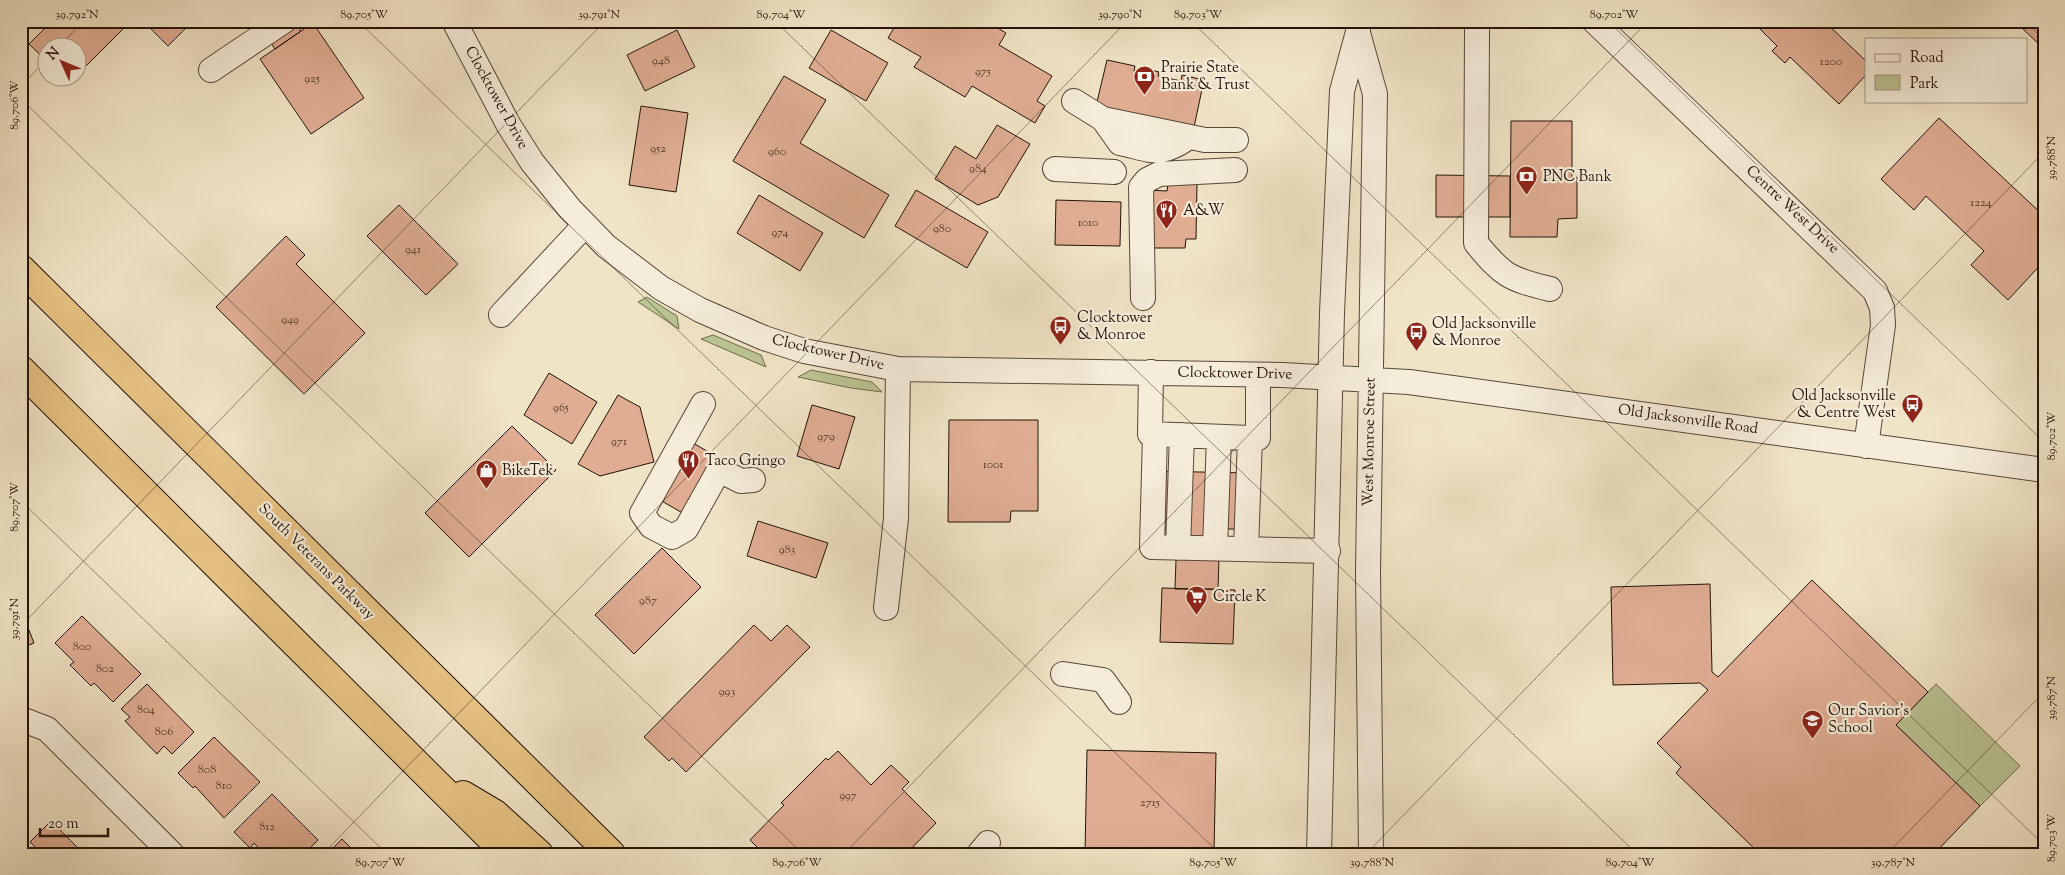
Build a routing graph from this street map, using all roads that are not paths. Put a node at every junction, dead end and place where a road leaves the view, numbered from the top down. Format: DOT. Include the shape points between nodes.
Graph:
graph roads {
  1 [pos="284,21"];
  2 [pos="454,21"];
  3 [pos="1594,21"];
  4 [pos="1358,27"];
  5 [pos="1477,30"];
  6 [pos="211,70"];
  7 [pos="1074,101"];
  8 [pos="1236,140"];
  9 [pos="1056,169"];
  10 [pos="1235,170"];
  11 [pos="1114,172"];
  12 [pos="585,225"];
  13 [pos="21,269"];
  14 [pos="1550,289"];
  15 [pos="1143,298"];
  16 [pos="500,315"];
  17 [pos="898,369"];
  18 [pos="21,370"];
  19 [pos="1151,372"];
  20 [pos="1258,374"];
  21 [pos="1331,376"];
  22 [pos="1371,379"];
  23 [pos="703,404"];
  24 [pos="1156,434"];
  25 [pos="1182,435"];
  26 [pos="1219,437"];
  27 [pos="1250,438"];
  28 [pos="1866,446"];
  29 [pos="2044,470"];
  30 [pos="753,480"];
  31 [pos="1178,548"];
  32 [pos="1215,548"];
  33 [pos="1246,549"];
  34 [pos="1328,551"];
  35 [pos="886,608"];
  36 [pos="1063,674"];
  37 [pos="1119,702"];
  38 [pos="27,721"];
  39 [pos="422,769"];
  40 [pos="498,848"];
  41 [pos="172,854"];
  42 [pos="539,854"];
  43 [pos="611,854"];
  44 [pos="1319,854"];
  45 [pos="1371,854"];
  1 -- 6 [label="street"];
  2 -- 12 [label="street, Clocktower Drive" via="512,132 553,189"];
  3 -- 28 [label="street, Centre West Drive" via="1875,291 1882,308 1883,325"];
  4 -- 21 [label="street, West Monroe Street" via="1342,91"];
  4 -- 22 [label="street, West Monroe Street" via="1375,94"];
  5 -- 14 [label="street" via="1476,244 1494,265 1515,281"];
  7 -- 8 [label="street" via="1103,119 1205,140"];
  9 -- 11 [label="street"];
  10 -- 15 [label="street" via="1159,174 1141,187"];
  12 -- 16 [label="street"];
  12 -- 17 [label="street, Clocktower Drive" via="624,261 661,288 722,321 804,351"];
  13 -- 43 [label="highway, South Veterans Parkway"];
  17 -- 19 [label="street, Clocktower Drive"];
  17 -- 35 [label="street, Clocktower Drive" via="896,518"];
  18 -- 39 [label="highway"];
  19 -- 20 [label="street, Clocktower Drive"];
  19 -- 24 [label="street" via="1150,434"];
  20 -- 21 [label="street, Clocktower Drive"];
  20 -- 27 [label="street" via="1258,438"];
  21 -- 22 [label="street, Old Jacksonville Road"];
  21 -- 34 [label="street, West Monroe Street"];
  22 -- 28 [label="street, Old Jacksonville Road"];
  22 -- 45 [label="street, West Monroe Street" via="1368,572"];
  23 -- 30 [label="street" via="642,513 646,520 672,537 686,529 719,470 741,481"];
  24 -- 25 [label="street"];
  24 -- 31 [label="street" via="1152,547"];
  25 -- 26 [label="street"];
  25 -- 31 [label="street"];
  26 -- 27 [label="street"];
  26 -- 32 [label="street"];
  27 -- 33 [label="street"];
  28 -- 29 [label="street, Old Jacksonville Road"];
  31 -- 32 [label="street"];
  32 -- 33 [label="street"];
  33 -- 34 [label="street"];
  34 -- 44 [label="street, West Monroe Street"];
  36 -- 37 [label="street" via="1103,680"];
  38 -- 41 [label="street" via="47,729"];
  39 -- 40 [label="highway"];
  39 -- 42 [label="highway" via="495,814"];
}
